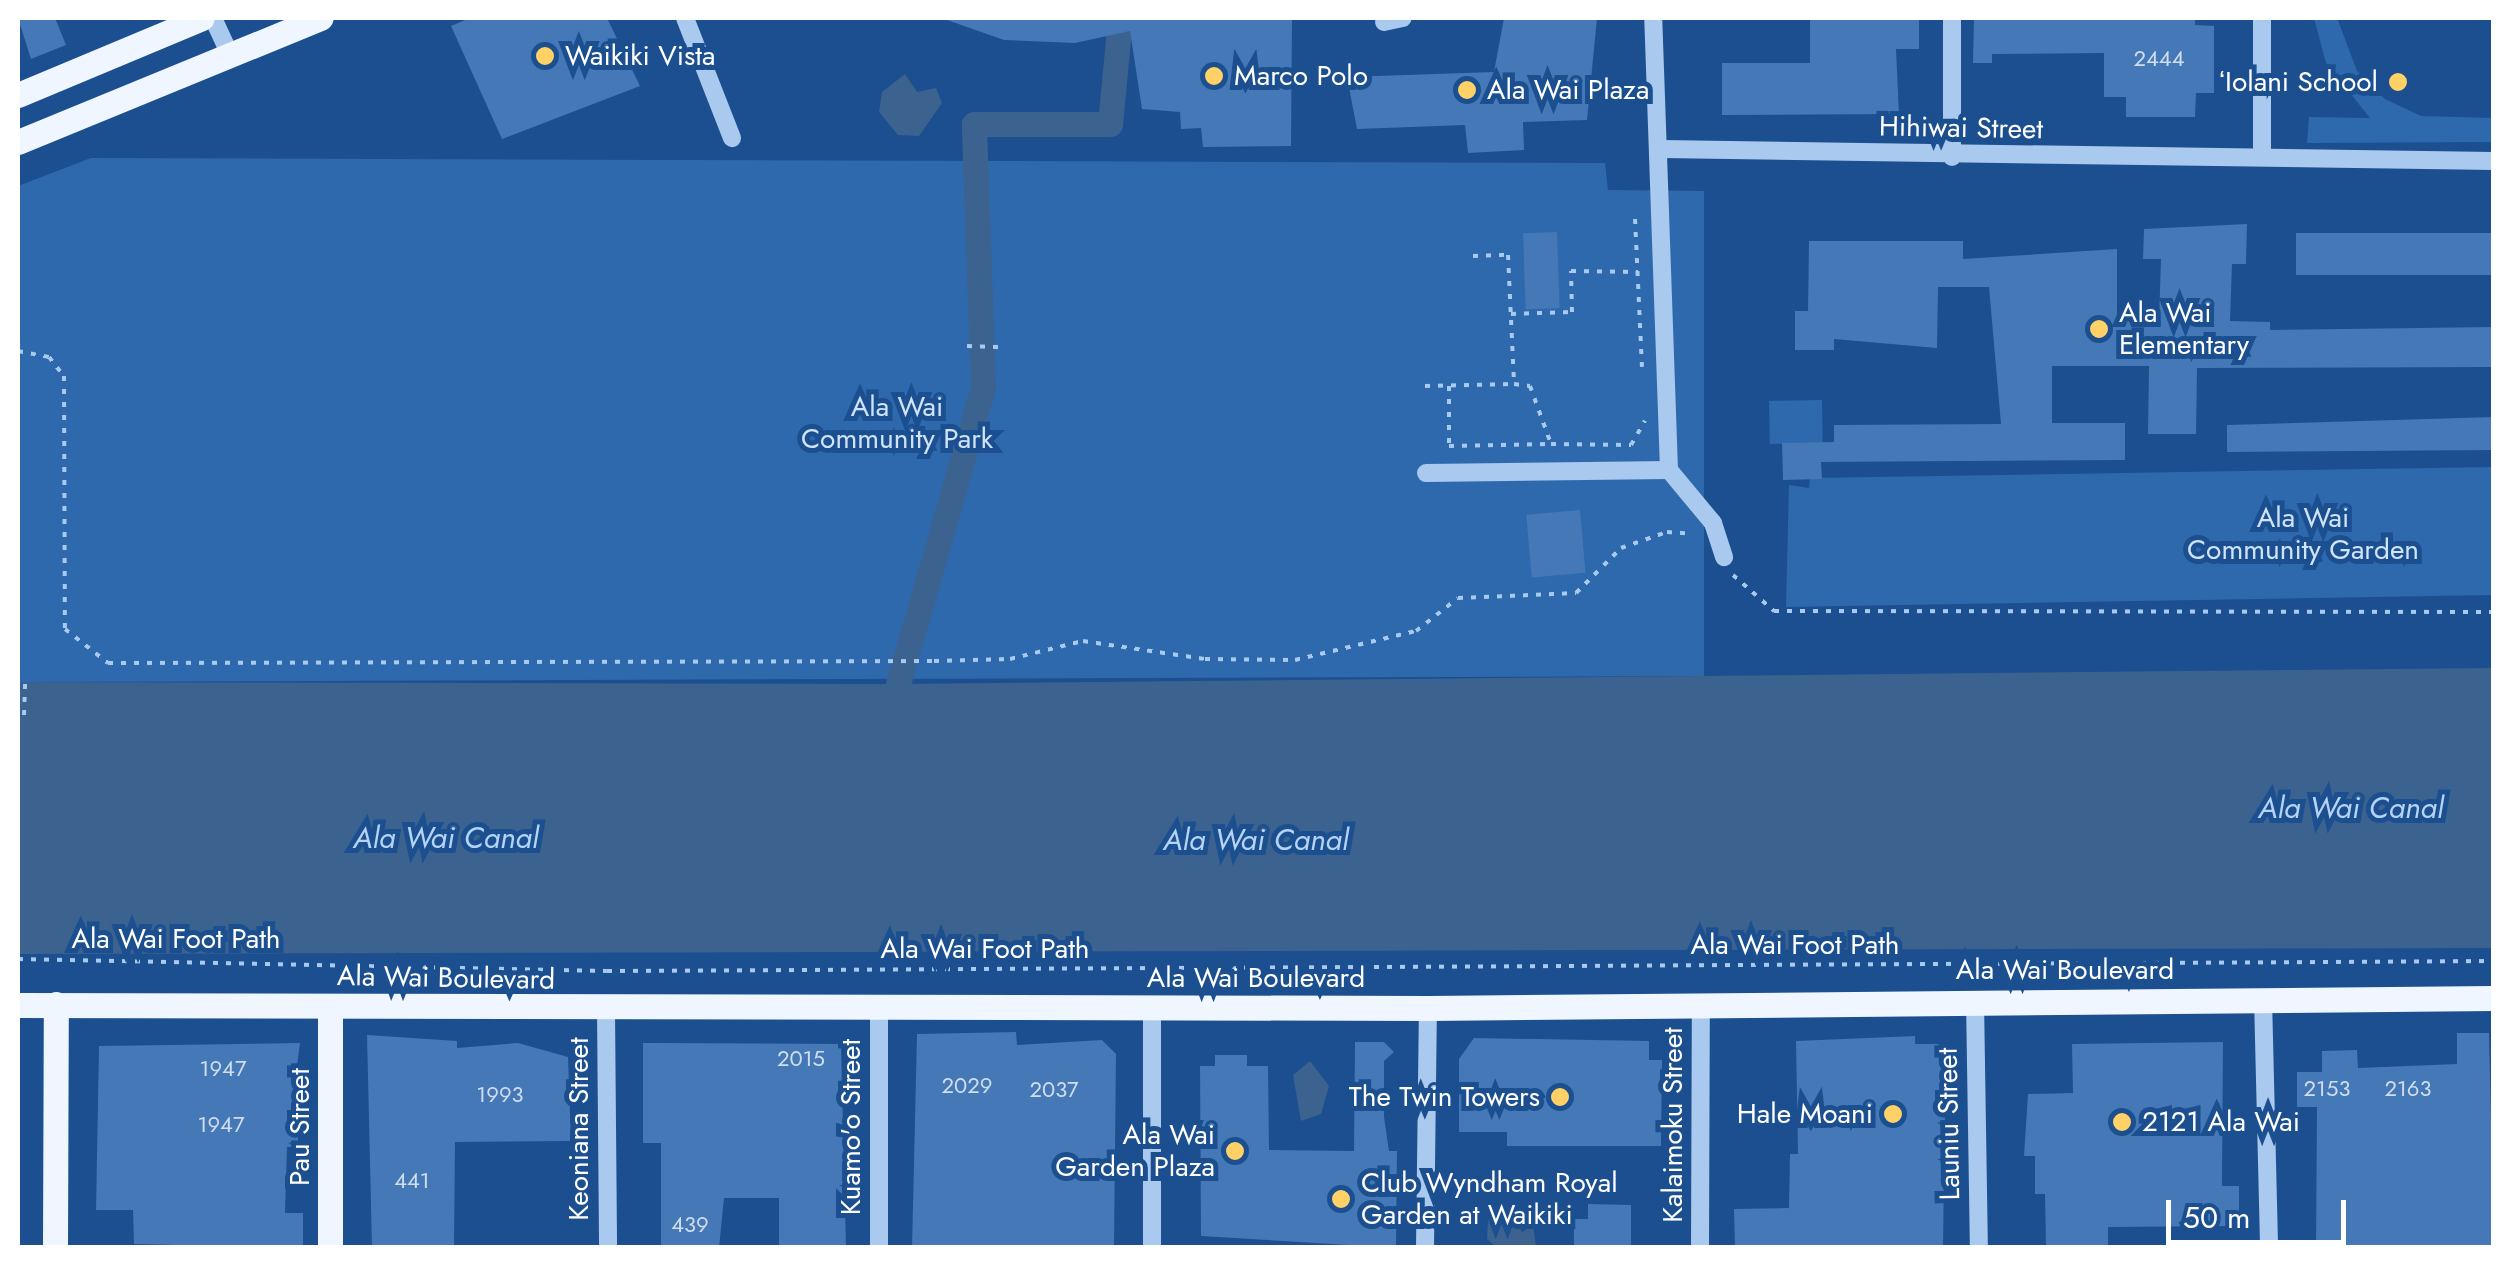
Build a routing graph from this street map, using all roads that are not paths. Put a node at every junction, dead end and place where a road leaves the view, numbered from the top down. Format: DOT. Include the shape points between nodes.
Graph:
graph roads {
  1 [pos="202,18"];
  2 [pos="214,18"];
  3 [pos="321,18"];
  4 [pos="684,18"];
  5 [pos="1653,18"];
  6 [pos="1952,18"];
  7 [pos="2262,18"];
  8 [pos="230,55"];
  9 [pos="18,95"];
  10 [pos="732,138"];
  11 [pos="18,142"];
  12 [pos="1661,149"];
  13 [pos="2262,156"];
  14 [pos="1952,157"];
  15 [pos="2494,161"];
  16 [pos="1670,470"];
  17 [pos="1426,473"];
  18 [pos="1724,557"];
  19 [pos="2262,998"];
  20 [pos="2494,998"];
  21 [pos="1975,1000"];
  22 [pos="18,1003"];
  23 [pos="56,1004"];
  24 [pos="1701,1004"];
  25 [pos="330,1006"];
  26 [pos="879,1007"];
  27 [pos="1152,1007"];
  28 [pos="1428,1008"];
  29 [pos="606,1010"];
  30 [pos="55,1248"];
  31 [pos="330,1248"];
  32 [pos="608,1248"];
  33 [pos="879,1248"];
  34 [pos="1152,1248"];
  35 [pos="1425,1248"];
  36 [pos="1700,1248"];
  37 [pos="1978,1248"];
  38 [pos="2269,1248"];
  1 -- 9 [label="main road"];
  2 -- 8 [label="street"];
  3 -- 8 [label="main road"];
  4 -- 10 [label="street"];
  5 -- 12 [label="street"];
  6 -- 14 [label="street"];
  7 -- 13 [label="street"];
  8 -- 11 [label="main road"];
  12 -- 14 [label="street, Hihiwai Street"];
  12 -- 16 [label="street"];
  13 -- 14 [label="street, Hihiwai Street"];
  13 -- 15 [label="street, Hihiwai Street"];
  16 -- 17 [label="street"];
  16 -- 18 [label="street" via="1713,524"];
  19 -- 20 [label="main road, Ala Wai Boulevard"];
  19 -- 21 [label="main road, Ala Wai Boulevard"];
  19 -- 38 [label="street"];
  21 -- 24 [label="main road, Ala Wai Boulevard"];
  21 -- 37 [label="street, Launiu Street"];
  22 -- 23 [label="main road, Ala Wai Boulevard"];
  23 -- 25 [label="main road, Ala Wai Boulevard"];
  23 -- 30 [label="main road"];
  24 -- 28 [label="main road, Ala Wai Boulevard"];
  24 -- 36 [label="street, Kalaimoku Street"];
  25 -- 29 [label="main road, Ala Wai Boulevard"];
  25 -- 31 [label="main road, Pau Street"];
  26 -- 27 [label="main road, Ala Wai Boulevard"];
  26 -- 29 [label="main road, Ala Wai Boulevard"];
  26 -- 33 [label="street, Kuamo'o Street"];
  27 -- 28 [label="main road, Ala Wai Boulevard"];
  27 -- 34 [label="street"];
  28 -- 35 [label="street"];
  29 -- 32 [label="street, Keoniana Street"];
}
